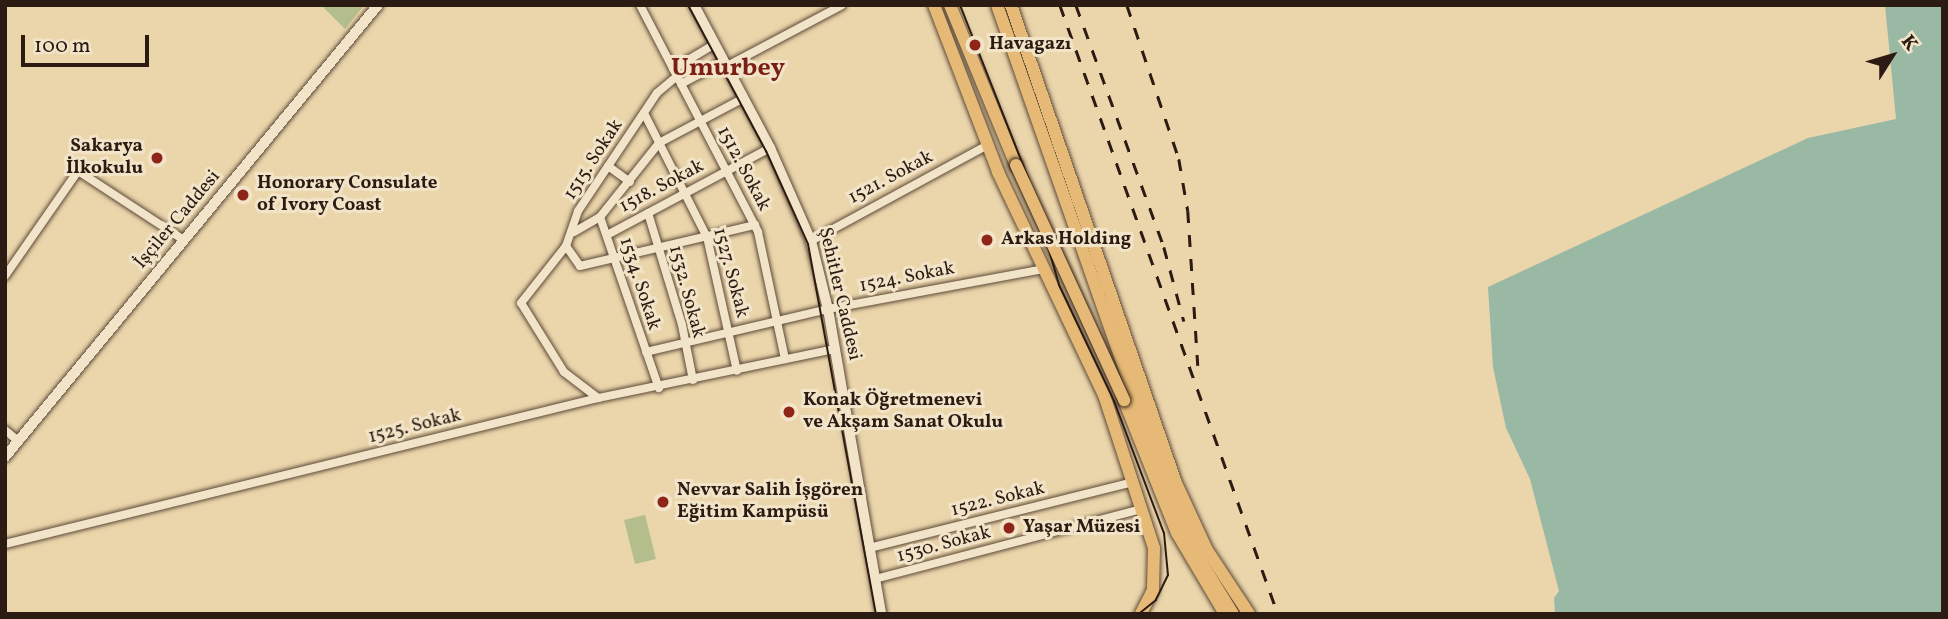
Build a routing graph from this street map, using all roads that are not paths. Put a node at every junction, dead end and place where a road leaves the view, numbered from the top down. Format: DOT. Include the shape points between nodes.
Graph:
graph roads {
  1 [pos="378,5"];
  2 [pos="640,5"];
  3 [pos="694,5"];
  4 [pos="842,5"];
  5 [pos="934,5"];
  6 [pos="950,5"];
  7 [pos="997,5"];
  8 [pos="1011,5"];
  9 [pos="715,44"];
  10 [pos="726,63"];
  11 [pos="677,76"];
  12 [pos="744,98"];
  13 [pos="644,113"];
  14 [pos="700,121"];
  15 [pos="659,143"];
  16 [pos="988,145"];
  17 [pos="770,148"];
  18 [pos="608,166"];
  19 [pos="726,172"];
  20 [pos="630,182"];
  21 [pos="686,195"];
  22 [pos="648,213"];
  23 [pos="600,217"];
  24 [pos="755,225"];
  25 [pos="574,232"];
  26 [pos="607,235"];
  27 [pos="707,237"];
  28 [pos="184,240"];
  29 [pos="811,242"];
  30 [pos="566,246"];
  31 [pos="658,248"];
  32 [pos="614,256"];
  33 [pos="1043,269"];
  34 [pos="5,276"];
  35 [pos="828,309"];
  36 [pos="778,321"];
  37 [pos="729,331"];
  38 [pos="683,341"];
  39 [pos="835,349"];
  40 [pos="646,352"];
  41 [pos="785,359"];
  42 [pos="737,371"];
  43 [pos="693,380"];
  44 [pos="659,388"];
  45 [pos="598,398"];
  46 [pos="5,430"];
  47 [pos="18,442"];
  48 [pos="5,457"];
  49 [pos="1133,482"];
  50 [pos="1142,509"];
  51 [pos="5,544"];
  52 [pos="869,548"];
  53 [pos="875,579"];
  54 [pos="881,614"];
  55 [pos="1141,614"];
  56 [pos="1225,614"];
  57 [pos="1233,614"];
  58 [pos="1249,614"];
  1 -- 28 [label="street, İşçiler Caddesi"];
  2 -- 11 [label="street, 1512. Sokak"];
  3 -- 9 [label="street, Şehitler Caddesi"];
  4 -- 10 [label="street"];
  5 -- 16 [label="main road"];
  6 -- 56 [label="main road, bridge" via="989,105 1124,400 1165,507 1189,558"];
  7 -- 57 [label="main road" via="1157,462 1201,562"];
  8 -- 58 [label="main road" via="1176,483 1208,550"];
  9 -- 10 [label="street, Şehitler Caddesi"];
  9 -- 11 [label="street, 1515. Sokak"];
  10 -- 11 [label="street"];
  10 -- 12 [label="street, Şehitler Caddesi"];
  11 -- 13 [label="street, 1515. Sokak"];
  11 -- 14 [label="street, 1512. Sokak"];
  12 -- 14 [label="street"];
  12 -- 17 [label="street, Şehitler Caddesi"];
  13 -- 15 [label="street, 1527. Sokak"];
  13 -- 18 [label="street, 1515. Sokak"];
  14 -- 15 [label="street"];
  14 -- 19 [label="street, 1512. Sokak"];
  15 -- 20 [label="street"];
  15 -- 21 [label="street, 1527. Sokak"];
  16 -- 29 [label="street, 1521. Sokak"];
  16 -- 33 [label="main road"];
  17 -- 19 [label="street, 1518. Sokak"];
  17 -- 29 [label="street, Şehitler Caddesi"];
  18 -- 20 [label="street"];
  18 -- 25 [label="street, 1515. Sokak" via="578,211"];
  19 -- 21 [label="street, 1518. Sokak"];
  19 -- 24 [label="street, 1512. Sokak"];
  20 -- 23 [label="street"];
  21 -- 22 [label="street, 1518. Sokak"];
  21 -- 27 [label="street, 1527. Sokak"];
  22 -- 26 [label="street, 1518. Sokak"];
  22 -- 31 [label="street, 1532. Sokak"];
  23 -- 25 [label="street, 1534. Sokak"];
  23 -- 26 [label="street, 1534. Sokak"];
  24 -- 27 [label="street"];
  24 -- 36 [label="street, 1512. Sokak"];
  25 -- 30 [label="street, 1515. Sokak"];
  26 -- 32 [label="street, 1534. Sokak"];
  27 -- 31 [label="street"];
  27 -- 37 [label="street, 1527. Sokak"];
  28 -- 34 [label="street" via="78,171"];
  28 -- 47 [label="street, İşçiler Caddesi"];
  29 -- 35 [label="street, Şehitler Caddesi"];
  30 -- 32 [label="street" via="580,266"];
  30 -- 45 [label="street, 1515. Sokak" via="521,303 564,372"];
  31 -- 32 [label="street"];
  31 -- 38 [label="street, 1532. Sokak"];
  32 -- 40 [label="street, 1534. Sokak"];
  33 -- 35 [label="street, 1524. Sokak"];
  33 -- 49 [label="main road" via="1104,395"];
  35 -- 36 [label="street, 1524. Sokak"];
  35 -- 39 [label="street, Şehitler Caddesi"];
  36 -- 37 [label="street, 1524. Sokak"];
  36 -- 41 [label="street, 1512. Sokak"];
  37 -- 38 [label="street, 1524. Sokak"];
  37 -- 42 [label="street, 1527. Sokak"];
  38 -- 40 [label="street, 1524. Sokak"];
  38 -- 43 [label="street, 1532. Sokak"];
  39 -- 41 [label="street, 1525. Sokak"];
  39 -- 52 [label="street, Şehitler Caddesi"];
  40 -- 44 [label="street, 1534. Sokak"];
  41 -- 42 [label="street, 1525. Sokak"];
  42 -- 43 [label="street, 1525. Sokak"];
  43 -- 44 [label="street, 1525. Sokak"];
  44 -- 45 [label="street, 1525. Sokak"];
  45 -- 51 [label="street, 1525. Sokak"];
  46 -- 47 [label="street"];
  47 -- 48 [label="street, İşçiler Caddesi"];
  49 -- 50 [label="main road"];
  49 -- 52 [label="street, 1522. Sokak"];
  50 -- 53 [label="street, 1530. Sokak"];
  50 -- 55 [label="main road" via="1154,548 1155,575"];
  52 -- 53 [label="street, Şehitler Caddesi"];
  53 -- 54 [label="street, Şehitler Caddesi"];
}
